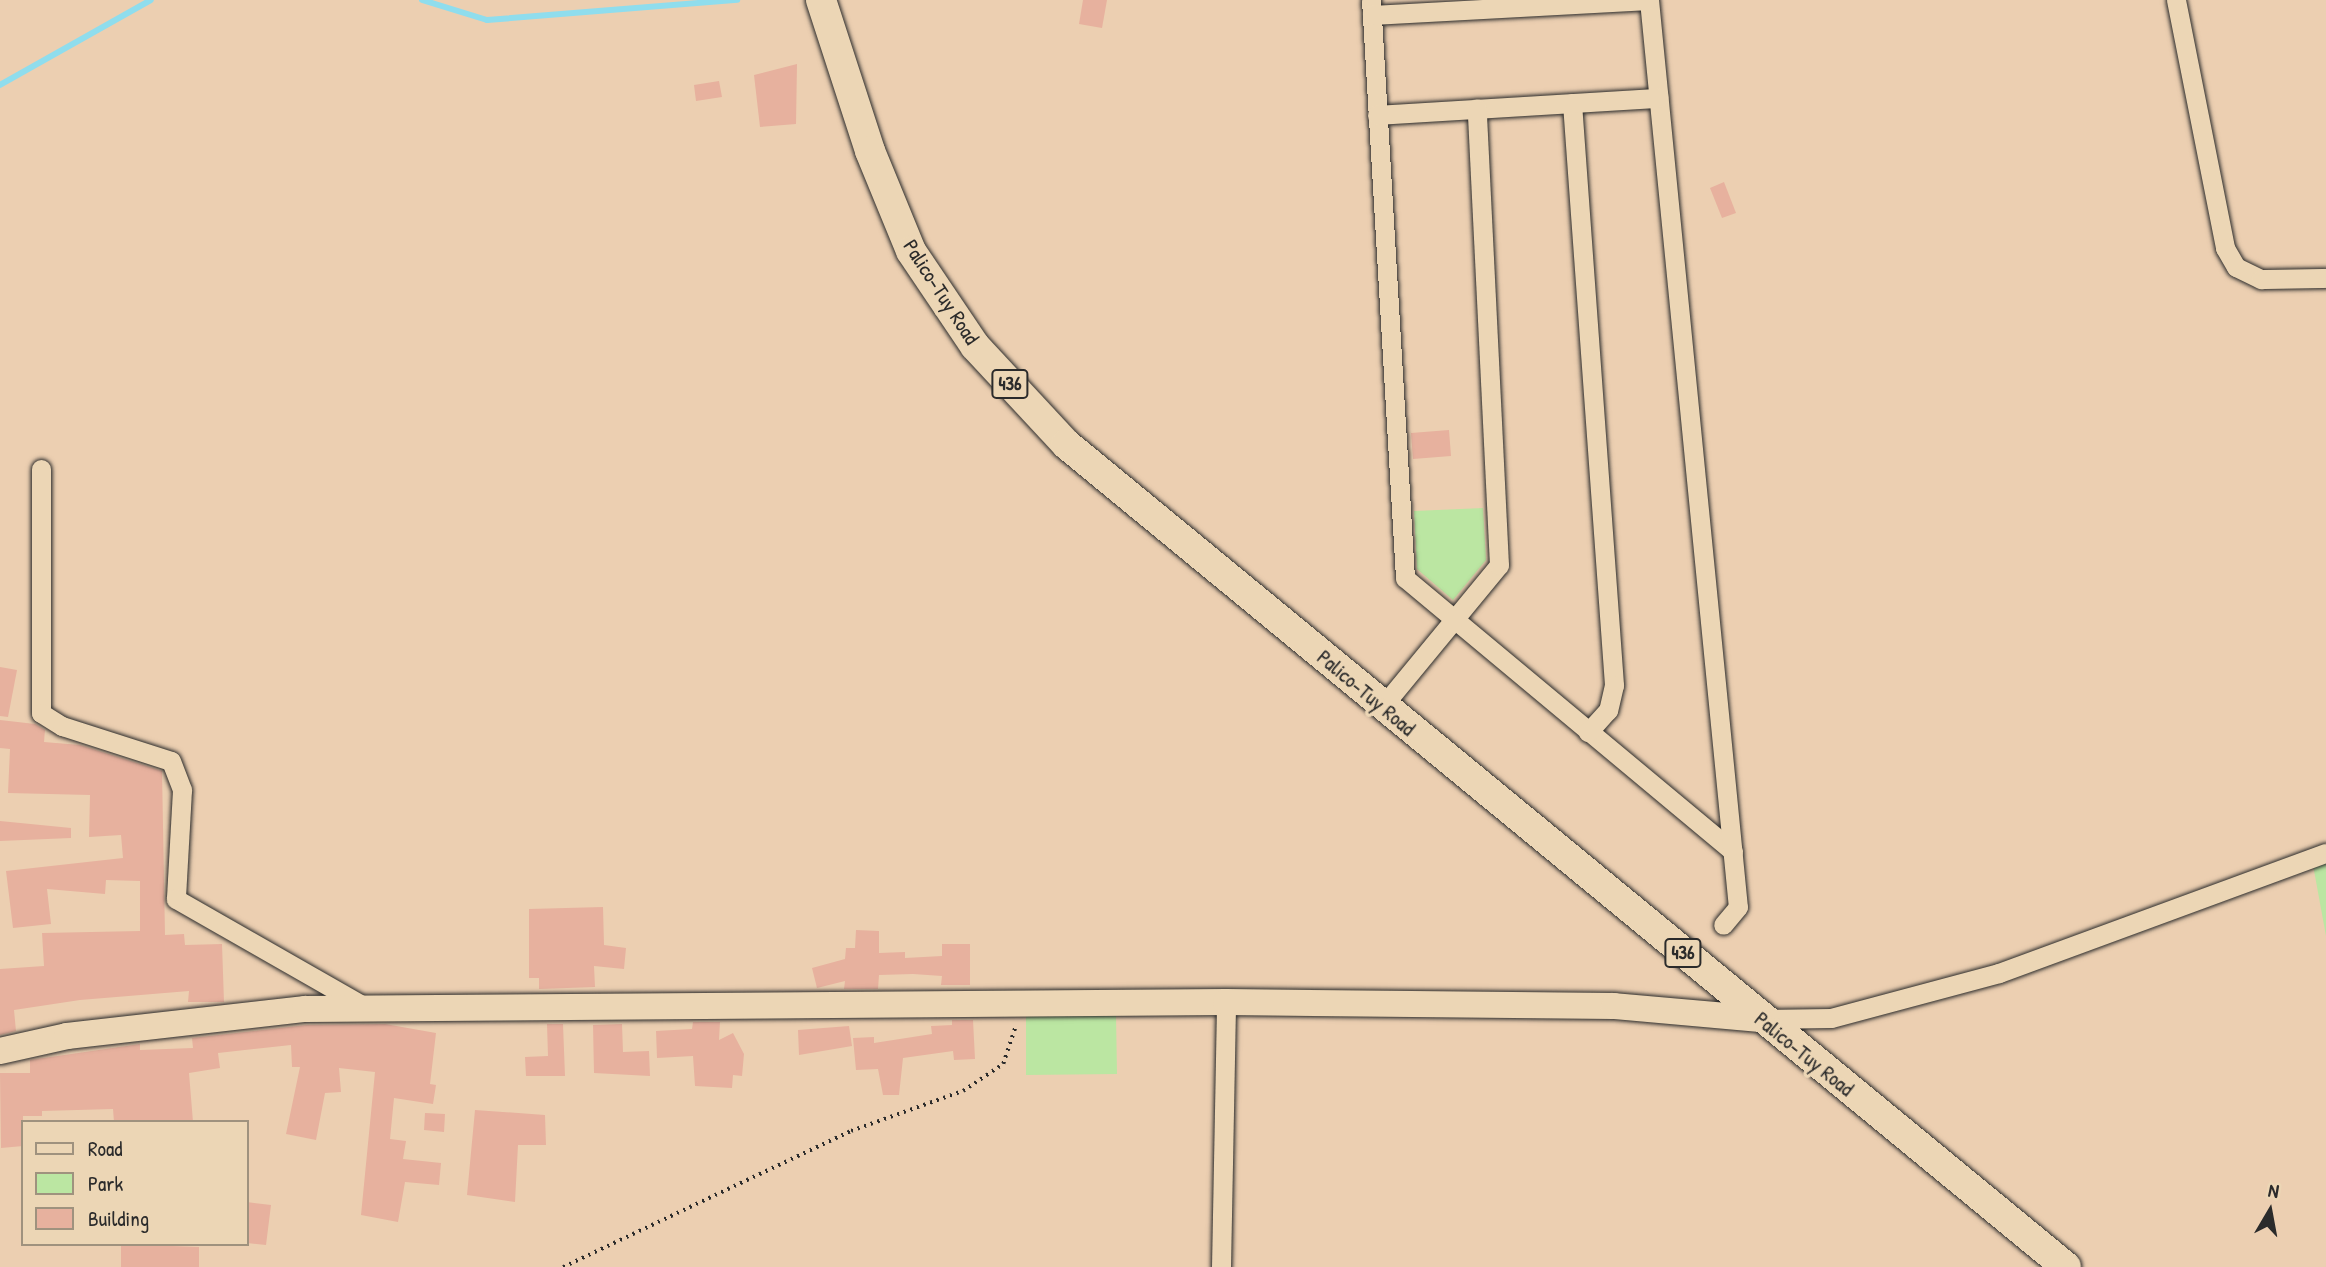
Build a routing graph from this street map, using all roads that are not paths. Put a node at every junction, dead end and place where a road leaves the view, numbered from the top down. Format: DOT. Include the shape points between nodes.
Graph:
graph roads {
  1 [pos="821,0"];
  2 [pos="1648,0"];
  3 [pos="2176,0"];
  4 [pos="1372,8"];
  5 [pos="1658,98"];
  6 [pos="1572,103"];
  7 [pos="1477,109"];
  8 [pos="1377,115"];
  9 [pos="2326,278"];
  10 [pos="41,468"];
  11 [pos="1454,622"];
  12 [pos="1382,706"];
  13 [pos="1588,732"];
  14 [pos="1732,851"];
  15 [pos="2326,853"];
  16 [pos="1723,925"];
  17 [pos="1226,1002"];
  18 [pos="370,1009"];
  19 [pos="1761,1019"];
  20 [pos="0,1051"];
  21 [pos="1221,1267"];
  22 [pos="2066,1267"];
  1 -- 12 [label="main road, Palico-Tuy Road / 436" via="911,251 975,346 1066,444"];
  2 -- 4 [label="street"];
  2 -- 5 [label="street"];
  3 -- 9 [label="street" via="2225,248 2236,267 2261,279"];
  4 -- 8 [label="street"];
  5 -- 6 [label="street"];
  5 -- 14 [label="street"];
  6 -- 7 [label="street"];
  6 -- 13 [label="street" via="1614,685 1608,710"];
  7 -- 8 [label="street"];
  7 -- 11 [label="street" via="1501,551 1492,577"];
  8 -- 11 [label="street" via="1402,566 1410,585"];
  10 -- 18 [label="street" via="41,713 62,726 172,761 182,790 176,899"];
  11 -- 12 [label="street"];
  11 -- 13 [label="street"];
  12 -- 19 [label="main road, Palico-Tuy Road / 436"];
  13 -- 14 [label="street"];
  14 -- 16 [label="street" via="1738,907"];
  15 -- 19 [label="street" via="1999,973 1831,1018"];
  17 -- 18 [label="street"];
  17 -- 19 [label="street" via="1615,1006"];
  17 -- 21 [label="street"];
  18 -- 20 [label="street" via="305,1009 94,1033"];
  19 -- 22 [label="main road, Palico-Tuy Road / 436"];
}
